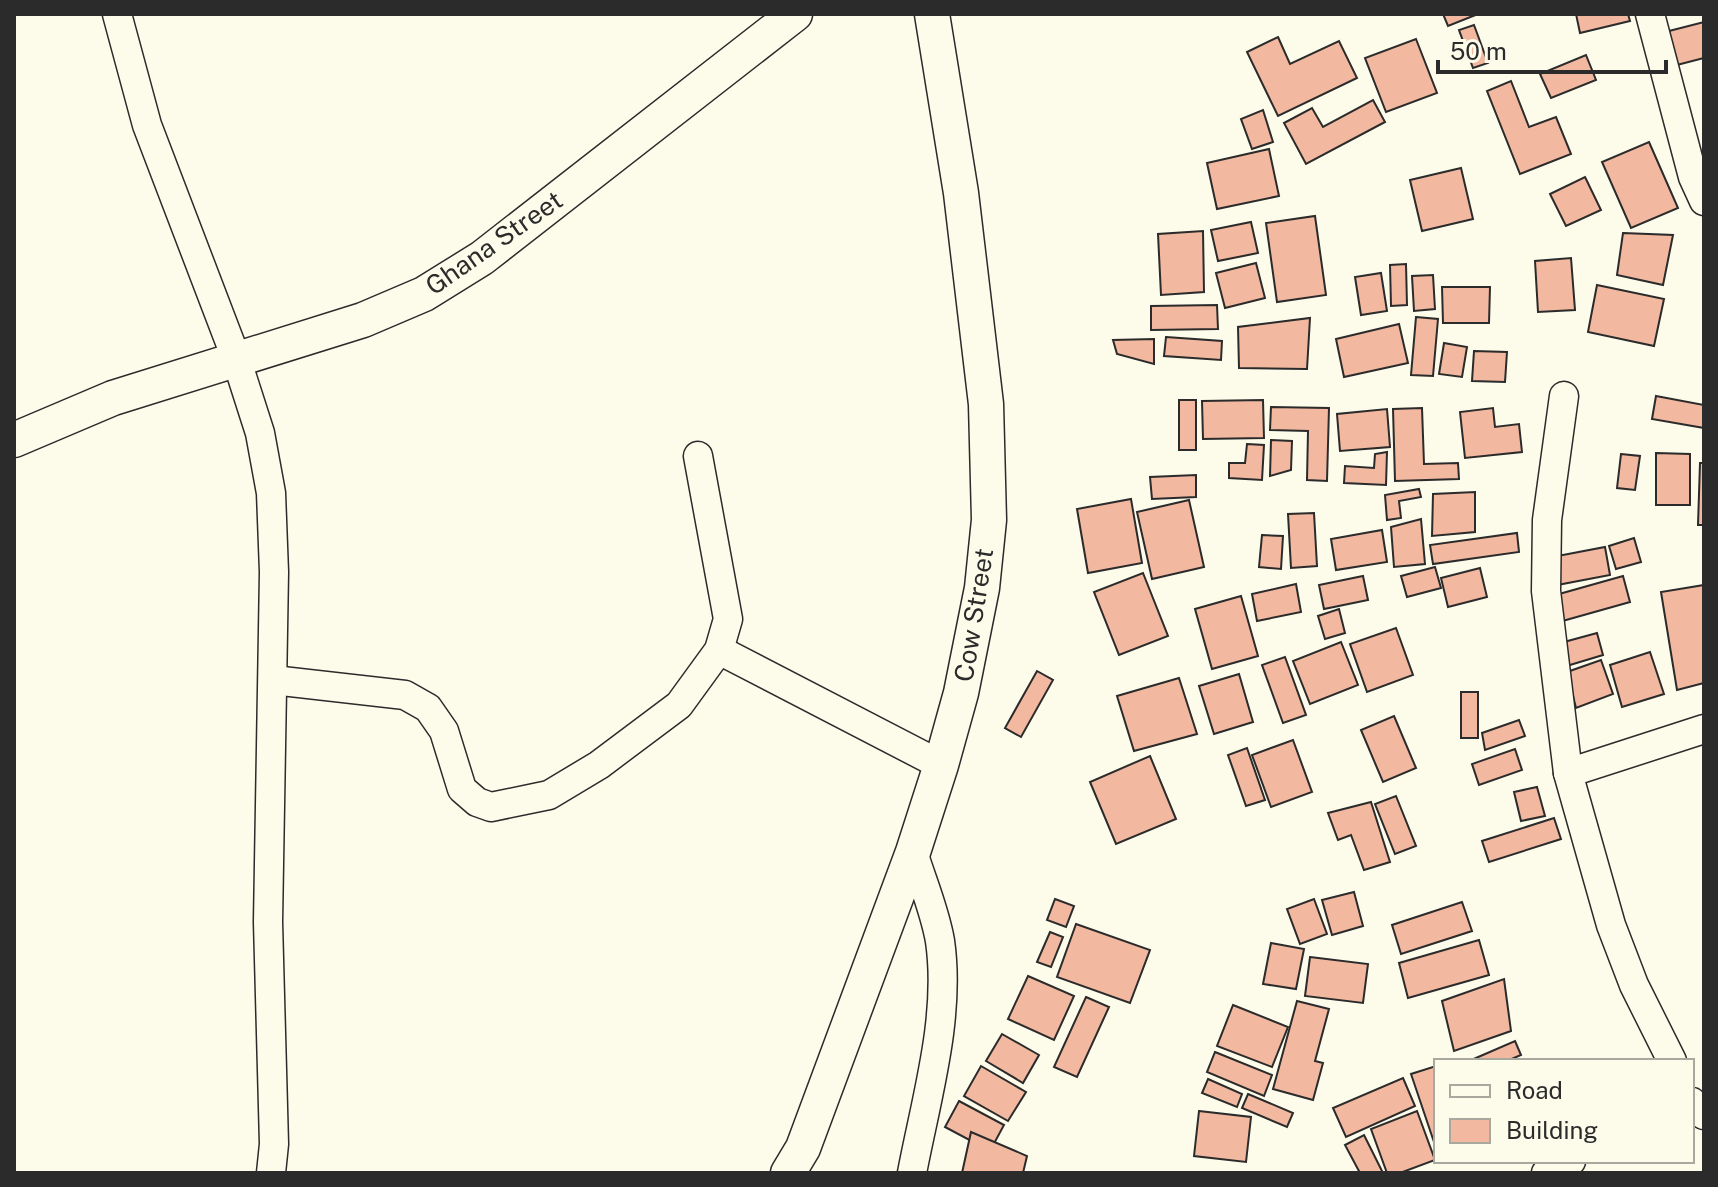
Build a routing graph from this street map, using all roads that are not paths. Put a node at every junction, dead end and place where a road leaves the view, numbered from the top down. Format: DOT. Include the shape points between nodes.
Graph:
graph roads {
  1 [pos="117,14"];
  2 [pos="795,14"];
  3 [pos="1650,14"];
  4 [pos="932,19"];
  5 [pos="1704,201"];
  6 [pos="236,358"];
  7 [pos="1564,396"];
  8 [pos="14,440"];
  9 [pos="698,456"];
  10 [pos="719,650"];
  11 [pos="273,680"];
  12 [pos="1704,729"];
  13 [pos="941,765"];
  14 [pos="1568,773"];
  15 [pos="913,852"];
  16 [pos="1671,1059"];
  17 [pos="1567,1163"];
  18 [pos="271,1173"];
  19 [pos="788,1173"];
  20 [pos="912,1173"];
  21 [pos="1546,1173"];
  1 -- 6 [label="street" via="147,125"];
  2 -- 6 [label="street, Ghana Street" via="482,258 424,294 363,320"];
  3 -- 5 [label="street"];
  4 -- 13 [label="street, Cow Street" via="961,193 986,404 989,520 982,588"];
  6 -- 8 [label="street, Ghana Street" via="113,398"];
  6 -- 11 [label="street" via="260,433 271,493"];
  7 -- 14 [label="street" via="1547,520 1546,591"];
  9 -- 10 [label="street" via="728,619"];
  10 -- 11 [label="street" via="679,705 599,765 549,795 491,807 462,789 444,731 428,708 405,695"];
  10 -- 13 [label="street"];
  11 -- 18 [label="street" via="268,922"];
  12 -- 14 [label="street"];
  13 -- 15 [label="street, Cow Street"];
  14 -- 16 [label="street" via="1611,925"];
  15 -- 19 [label="street, Cow Street" via="803,1148"];
  15 -- 20 [label="street" via="940,941 941,987 938,1034"];
  17 -- 21 [label="street"];
}
